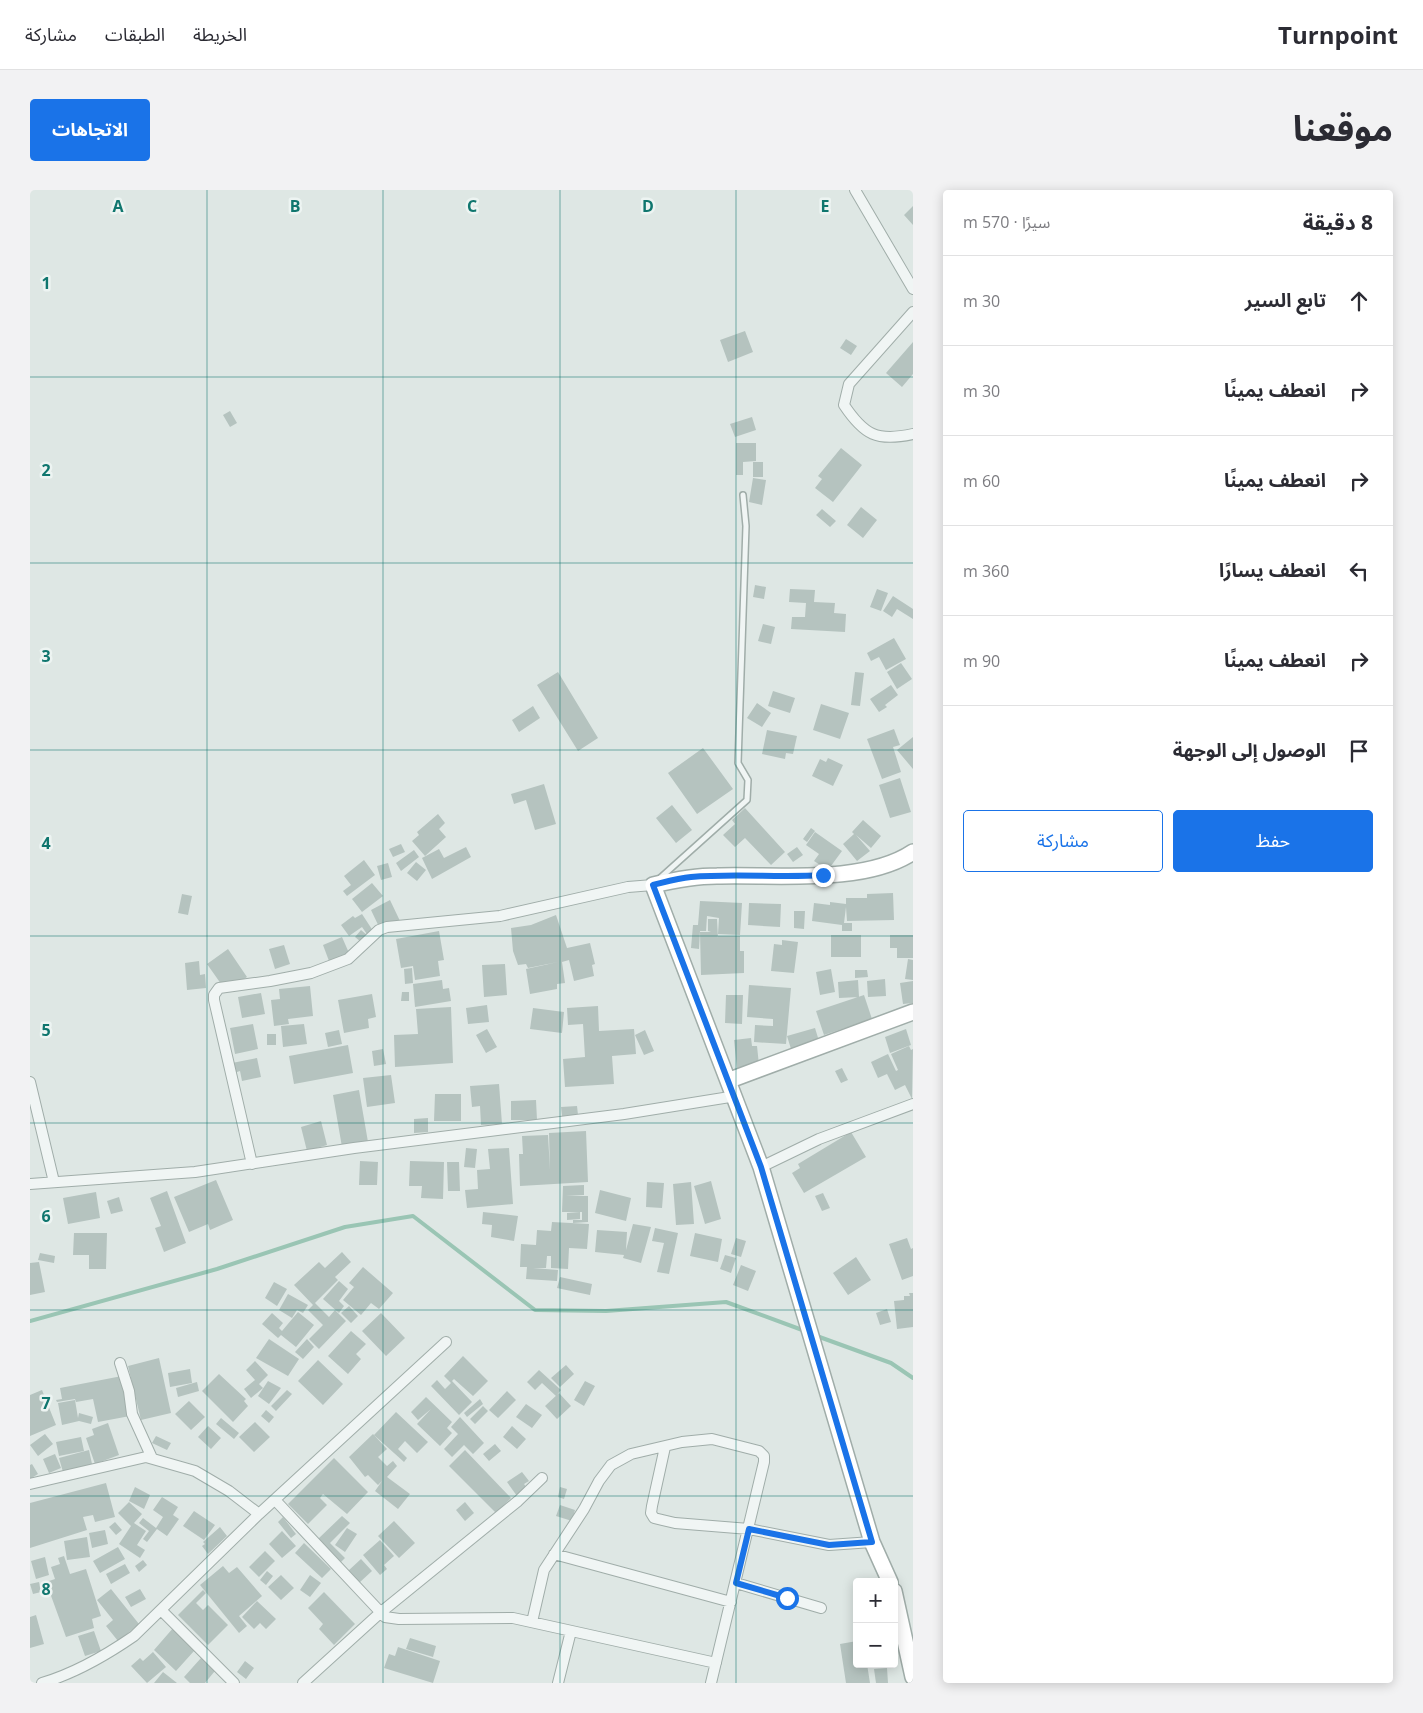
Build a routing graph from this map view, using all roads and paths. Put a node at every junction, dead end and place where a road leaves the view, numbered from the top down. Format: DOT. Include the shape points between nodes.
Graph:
graph roads {
  1 [pos="855,190"];
  2 [pos="913,289"];
  3 [pos="913,312"];
  4 [pos="913,434"];
  5 [pos="743,495"];
  6 [pos="913,852"];
  7 [pos="653,885"];
  8 [pos="913,1012"];
  9 [pos="730,1080"];
  10 [pos="30,1082"];
  11 [pos="736,1096"];
  12 [pos="913,1104"];
  13 [pos="252,1164"];
  14 [pos="761,1167"];
  15 [pos="54,1182"];
  16 [pos="30,1184"];
  17 [pos="446,1342"];
  18 [pos="120,1363"];
  19 [pos="665,1447"];
  20 [pos="152,1458"];
  21 [pos="542,1478"];
  22 [pos="30,1484"];
  23 [pos="276,1501"];
  24 [pos="259,1514"];
  25 [pos="749,1529"];
  26 [pos="872,1542"];
  27 [pos="554,1554"];
  28 [pos="888,1578"];
  29 [pos="736,1583"];
  30 [pos="731,1602"];
  31 [pos="821,1608"];
  32 [pos="898,1609"];
  33 [pos="161,1610"];
  34 [pos="380,1613"];
  35 [pos="532,1622"];
  36 [pos="571,1631"];
  37 [pos="716,1663"];
  38 [pos="913,1677"];
  39 [pos="42,1683"];
  40 [pos="234,1683"];
  41 [pos="303,1683"];
  42 [pos="558,1683"];
  43 [pos="710,1683"];
  1 -- 2 [label="street"];
  3 -- 4 [label="street" via="849,384 844,405 857,424 870,434 884,438"];
  5 -- 7 [label="lane" via="746,526 738,763 748,780 747,800"];
  6 -- 7 [label="main road" via="891,863 857,871 788,878 688,877"];
  7 -- 9 [label="main road"];
  7 -- 13 [label="street" via="628,887 500,916 387,927 379,930 348,960 287,978 219,988 214,1000"];
  8 -- 9 [label="main road"];
  9 -- 11 [label="main road"];
  10 -- 15 [label="street"];
  11 -- 13 [label="street"];
  11 -- 14 [label="main road"];
  12 -- 14 [label="street" via="819,1140"];
  13 -- 15 [label="street" via="195,1172"];
  14 -- 26 [label="main road"];
  15 -- 16 [label="street"];
  17 -- 23 [label="street"];
  18 -- 20 [label="street" via="132,1414"];
  19 -- 25 [label="street" via="652,1506 654,1518"];
  19 -- 25 [label="street" via="712,1439 762,1453 764,1462"];
  19 -- 27 [label="street" via="631,1454 612,1464"];
  20 -- 22 [label="street" via="118,1462"];
  20 -- 24 [label="street" via="196,1471"];
  21 -- 34 [label="street"];
  23 -- 24 [label="street"];
  23 -- 34 [label="street"];
  24 -- 33 [label="street"];
  25 -- 26 [label="street" via="829,1545"];
  25 -- 29 [label="street"];
  26 -- 28 [label="main road"];
  27 -- 30 [label="street"];
  27 -- 35 [label="street" via="544,1570"];
  29 -- 30 [label="street"];
  29 -- 31 [label="street"];
  30 -- 37 [label="street"];
  32 -- 38 [label="main road"];
  33 -- 39 [label="street" via="112,1652 64,1677"];
  33 -- 40 [label="street"];
  34 -- 35 [label="street" via="390,1619 513,1618"];
  34 -- 41 [label="street"];
  35 -- 36 [label="street"];
  36 -- 37 [label="street"];
  36 -- 42 [label="street"];
  37 -- 43 [label="street"];
}
